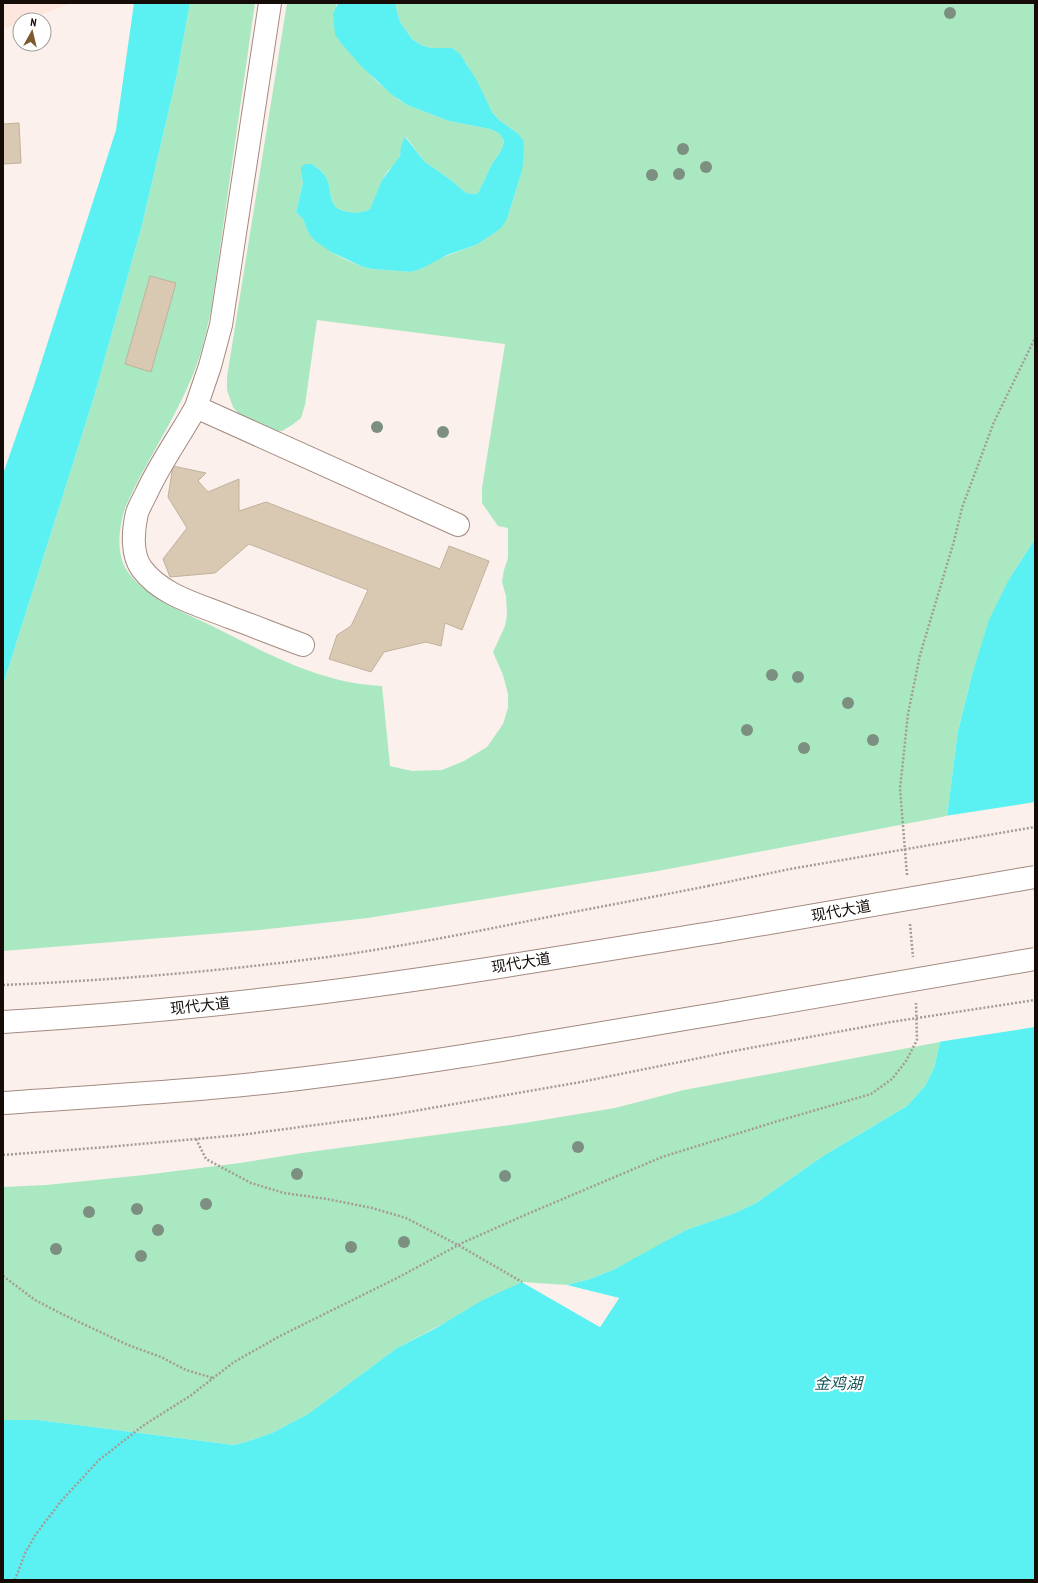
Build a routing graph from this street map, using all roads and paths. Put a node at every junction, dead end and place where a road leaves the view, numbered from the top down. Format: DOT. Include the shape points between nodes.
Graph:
graph roads {
  1 [pos="270,3"];
  2 [pos="1035,338"];
  3 [pos="196,407"];
  4 [pos="458,525"];
  5 [pos="303,645"];
  6 [pos="1035,827"];
  7 [pos="1035,877"];
  8 [pos="907,878"];
  9 [pos="910,916"];
  10 [pos="1035,959"];
  11 [pos="913,963"];
  12 [pos="3,985"];
  13 [pos="1035,1000"];
  14 [pos="916,1001"];
  15 [pos="3,1022"];
  16 [pos="3,1103"];
  17 [pos="196,1139"];
  18 [pos="3,1154"];
  19 [pos="458,1245"];
  20 [pos="3,1276"];
  21 [pos="522,1282"];
  22 [pos="214,1378"];
  23 [pos="15,1580"];
  1 -- 3 [label="main road" via="221,325"];
  2 -- 8 [label="path" via="994,422 962,508 920,655 908,714 900,788"];
  3 -- 4 [label="main road"];
  3 -- 5 [label="main road" via="169,449 138,513 134,532 135,551 141,569 156,584 182,598"];
  6 -- 12 [label="path, bridge" via="790,869 349,954 162,974"];
  7 -- 15 [label="main road, 现代大道, bridge" via="717,932 419,979 127,1014"];
  9 -- 11 [label="path"];
  10 -- 16 [label="main road, bridge" via="427,1061 297,1079"];
  13 -- 17 [label="path, bridge" via="891,1022 582,1082 391,1115"];
  14 -- 19 [label="path" via="917,1040 906,1061 892,1079 871,1094 662,1157"];
  17 -- 18 [label="path"];
  17 -- 19 [label="path" via="206,1160 250,1183 284,1193 327,1199 406,1218"];
  19 -- 21 [label="path"];
  19 -- 22 [label="path" via="280,1336 234,1362"];
  20 -- 22 [label="path" via="36,1300 64,1315 186,1370"];
  22 -- 23 [label="path" via="116,1446 100,1460 62,1500 36,1534 25,1553"];
}
